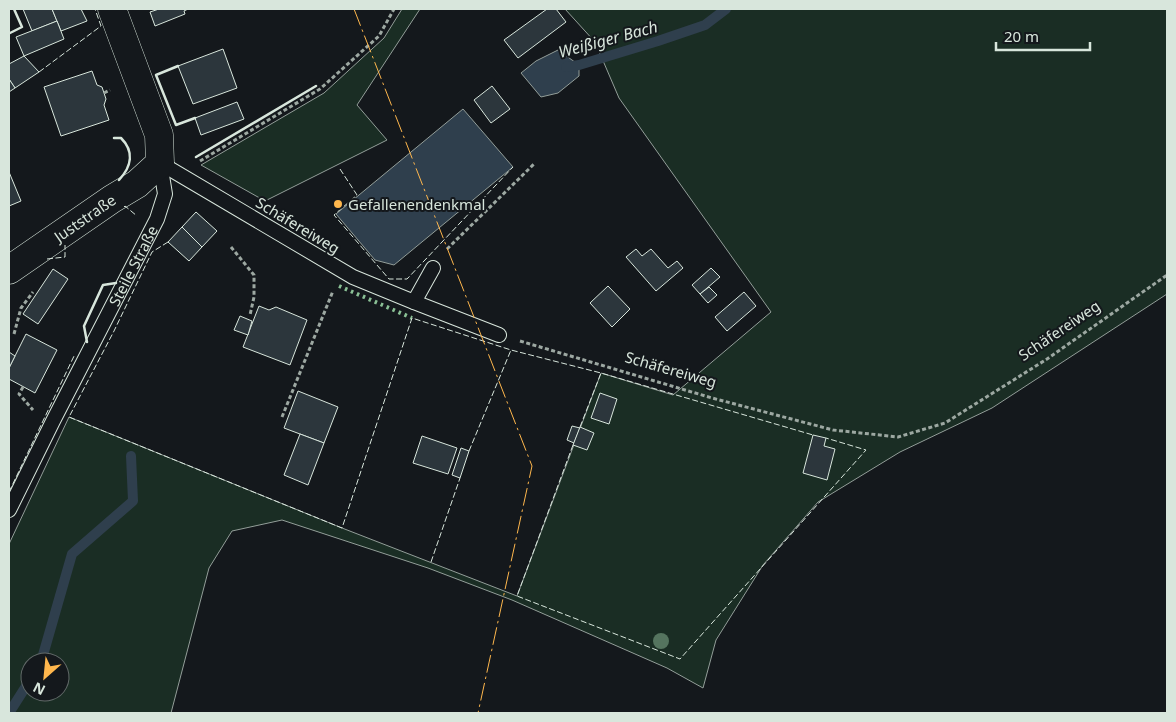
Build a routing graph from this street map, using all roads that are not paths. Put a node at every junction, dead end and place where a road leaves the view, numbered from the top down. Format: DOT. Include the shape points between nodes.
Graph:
graph roads {
  1 [pos="112,9"];
  2 [pos="160,164"];
  3 [pos="433,268"];
  4 [pos="9,270"];
  5 [pos="414,302"];
  6 [pos="499,335"];
  7 [pos="9,510"];
  1 -- 2 [label="street, Steile Straße" via="159,135"];
  2 -- 4 [label="street, Juststraße" via="137,184"];
  2 -- 5 [label="lane, Schäfereiweg" via="353,276"];
  2 -- 7 [label="lane, Steile Straße" via="165,194 162,208"];
  3 -- 5 [label="lane"];
  5 -- 6 [label="lane, Schäfereiweg"];
}
